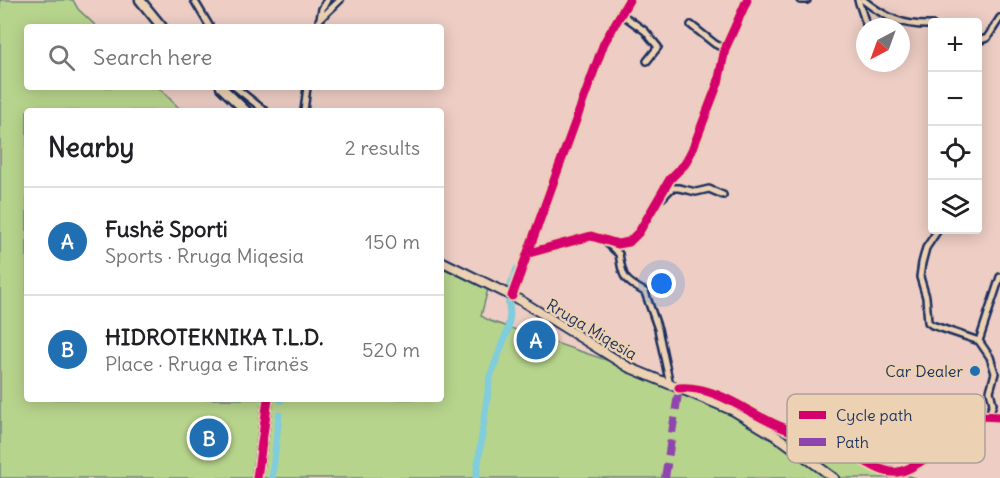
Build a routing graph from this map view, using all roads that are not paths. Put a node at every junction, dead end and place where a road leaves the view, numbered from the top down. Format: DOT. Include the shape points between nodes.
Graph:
graph roads {
  1 [pos="140,0"];
  2 [pos="194,0"];
  3 [pos="327,0"];
  4 [pos="340,0"];
  5 [pos="629,0"];
  6 [pos="747,0"];
  7 [pos="800,0"];
  8 [pos="807,0"];
  9 [pos="858,0"];
  10 [pos="863,0"];
  11 [pos="620,13"];
  12 [pos="864,18"];
  13 [pos="1000,18"];
  14 [pos="160,24"];
  15 [pos="208,24"];
  16 [pos="319,24"];
  17 [pos="691,25"];
  18 [pos="928,25"];
  19 [pos="982,40"];
  20 [pos="725,49"];
  21 [pos="647,61"];
  22 [pos="224,90"];
  23 [pos="239,90"];
  24 [pos="307,90"];
  25 [pos="243,108"];
  26 [pos="261,108"];
  27 [pos="304,108"];
  28 [pos="723,195"];
  29 [pos="655,206"];
  30 [pos="935,234"];
  31 [pos="604,241"];
  32 [pos="529,253"];
  33 [pos="444,262"];
  34 [pos="1000,277"];
  35 [pos="511,295"];
  36 [pos="979,341"];
  37 [pos="997,371"];
  38 [pos="670,384"];
  39 [pos="679,388"];
  40 [pos="268,402"];
  41 [pos="985,415"];
  42 [pos="989,415"];
  43 [pos="1000,417"];
  44 [pos="787,430"];
  45 [pos="787,444"];
  46 [pos="813,463"];
  47 [pos="870,463"];
  48 [pos="919,463"];
  49 [pos="257,478"];
  50 [pos="834,478"];
  1 -- 14 [label="main road"];
  2 -- 15 [label="street"];
  3 -- 16 [label="street"];
  4 -- 16 [label="street"];
  5 -- 11 [label="street"];
  6 -- 20 [label="street"];
  7 -- 8 [label="street"];
  9 -- 12 [label="street"];
  10 -- 18 [label="street" via="891,19"];
  11 -- 21 [label="street" via="645,31 658,47"];
  11 -- 32 [label="street" via="604,44"];
  13 -- 19 [label="street"];
  17 -- 20 [label="street"];
  20 -- 29 [label="street" via="718,83 693,148"];
  22 -- 25 [label="main road"];
  23 -- 26 [label="street"];
  24 -- 27 [label="street"];
  28 -- 29 [label="street" via="709,189 696,192 672,188"];
  29 -- 31 [label="street" via="629,242"];
  30 -- 36 [label="street" via="926,248 920,277 928,322"];
  31 -- 32 [label="street" via="591,236"];
  31 -- 38 [label="street" via="618,254 621,273 645,292"];
  32 -- 35 [label="street"];
  33 -- 35 [label="main road, Rruga Miqesia"];
  34 -- 36 [label="street"];
  35 -- 38 [label="main road, Rruga Miqesia" via="614,360"];
  36 -- 37 [label="street"];
  37 -- 42 [label="street" via="990,391 993,404"];
  38 -- 39 [label="main road, Rruga Miqesia"];
  39 -- 44 [label="street" via="706,390"];
  39 -- 45 [label="main road, Rruga Miqesia" via="734,411"];
  40 -- 49 [label="main road"];
  41 -- 42 [label="street"];
  42 -- 43 [label="street"];
  46 -- 50 [label="main road, Rruga Miqesia"];
  47 -- 48 [label="street" via="898,472"];
}
